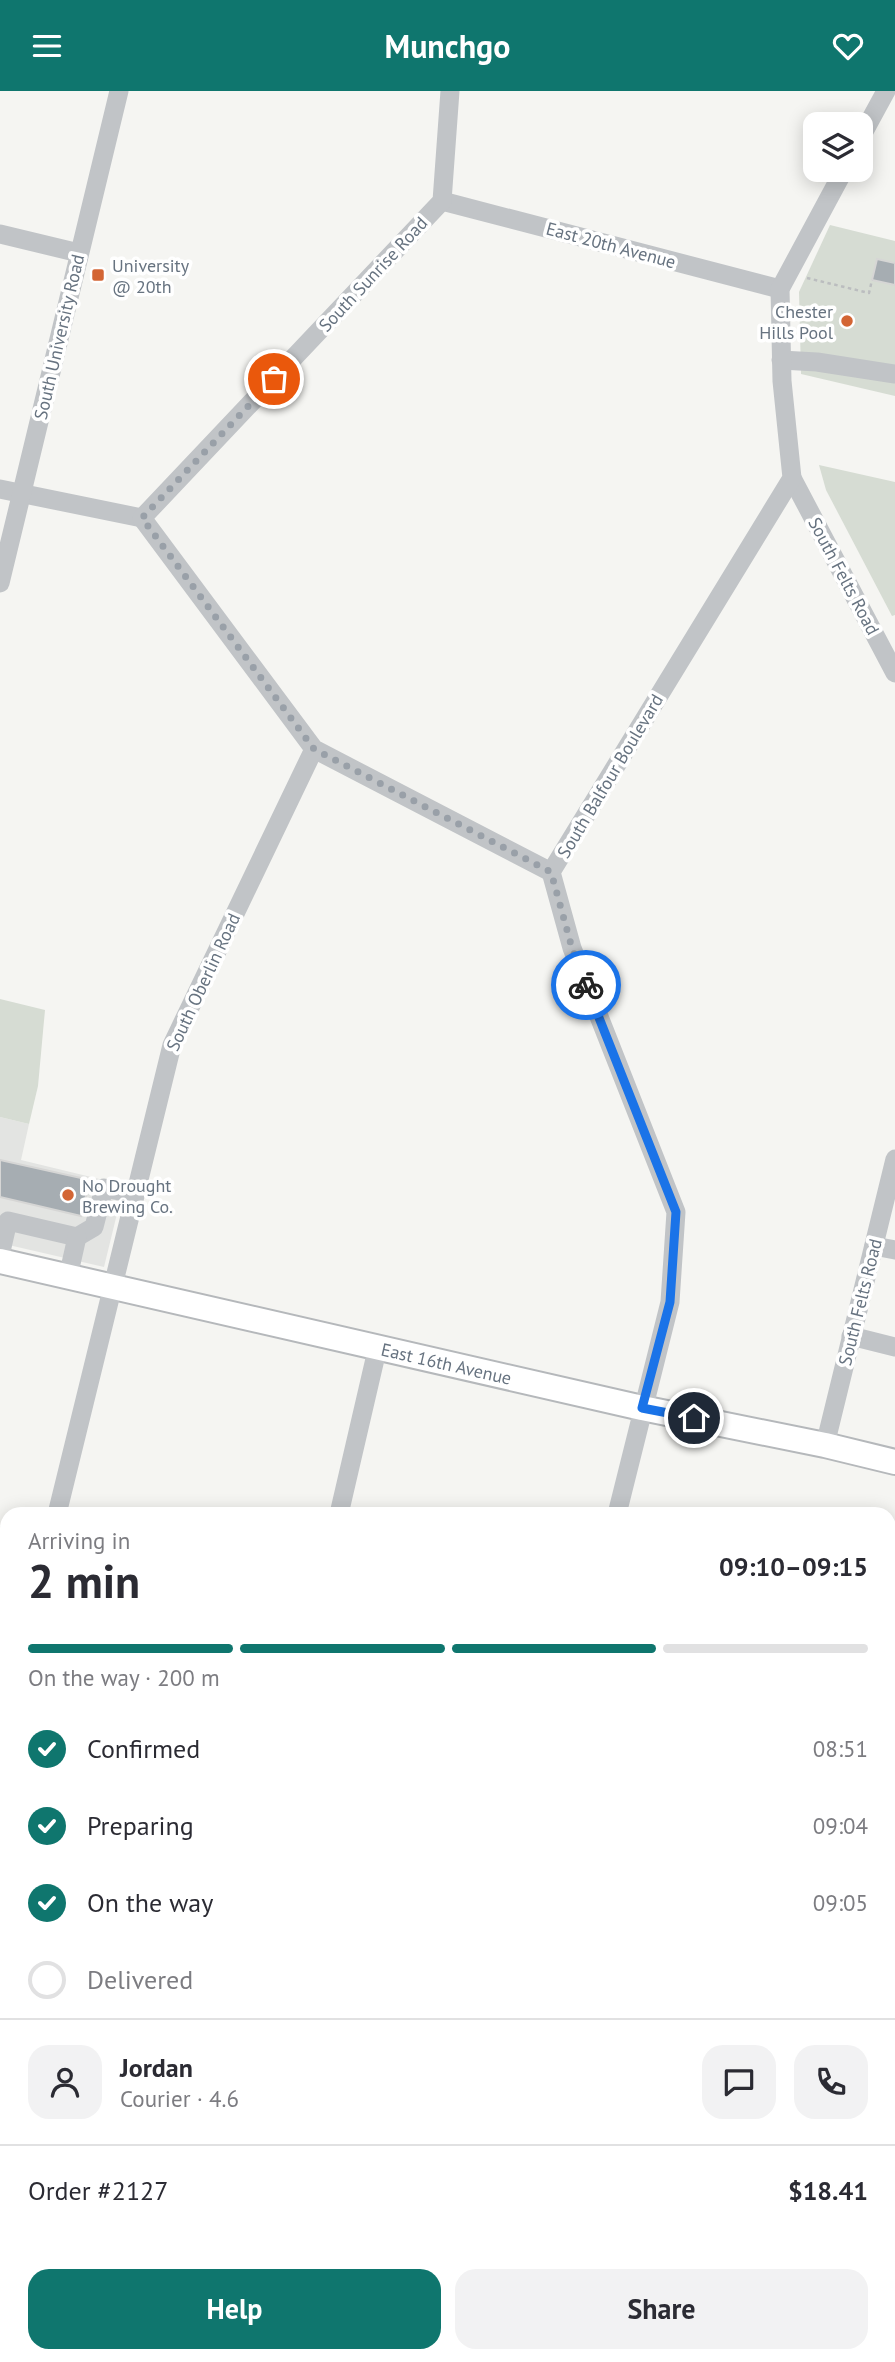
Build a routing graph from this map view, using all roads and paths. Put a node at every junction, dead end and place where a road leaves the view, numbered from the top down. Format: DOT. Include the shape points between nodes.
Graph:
graph roads {
  1 [pos="119,91"];
  2 [pos="450,91"];
  3 [pos="886,91"];
  4 [pos="873,115"];
  5 [pos="838,182"];
  6 [pos="442,201"];
  7 [pos="0,234"];
  8 [pos="79,253"];
  9 [pos="872,280"];
  10 [pos="784,281"];
  11 [pos="781,360"];
  12 [pos="895,373"];
  13 [pos="792,478"];
  14 [pos="0,489"];
  15 [pos="22,494"];
  16 [pos="142,518"];
  17 [pos="0,583"];
  18 [pos="895,674"];
  19 [pos="314,749"];
  20 [pos="551,872"];
  21 [pos="895,1159"];
  22 [pos="135,1194"];
  23 [pos="86,1232"];
  24 [pos="126,1234"];
  25 [pos="874,1245"];
  26 [pos="895,1251"];
  27 [pos="0,1256"];
  28 [pos="0,1261"];
  29 [pos="68,1277"];
  30 [pos="113,1288"];
  31 [pos="851,1336"];
  32 [pos="378,1346"];
  33 [pos="895,1347"];
  34 [pos="642,1408"];
  35 [pos="825,1445"];
  36 [pos="895,1462"];
  37 [pos="59,1507"];
  38 [pos="340,1507"];
  39 [pos="619,1507"];
  1 -- 8 [label="street, South University Road"];
  2 -- 6 [label="street, South Sunrise Road"];
  3 -- 4 [label="street"];
  5 -- 10 [label="street"];
  6 -- 10 [label="street, East 20th Avenue"];
  6 -- 16 [label="street, South Sunrise Road"];
  7 -- 8 [label="street"];
  8 -- 15 [label="street, South University Road"];
  9 -- 10 [label="path" via="869,293"];
  10 -- 11 [label="street"];
  11 -- 12 [label="street"];
  11 -- 13 [label="street"];
  13 -- 18 [label="street, South Felts Road"];
  13 -- 20 [label="street, South Balfour Boulevard"];
  14 -- 15 [label="street"];
  15 -- 16 [label="street"];
  15 -- 17 [label="street, South University Road"];
  16 -- 19 [label="street"];
  19 -- 20 [label="street"];
  19 -- 22 [label="street, South Oberlin Road" via="172,1045"];
  20 -- 34 [label="street, South Balfour Boulevard" via="572,948 676,1212 670,1302"];
  21 -- 25 [label="street, South Felts Road"];
  22 -- 23 [label="street" via="104,1188"];
  22 -- 24 [label="street, South Oberlin Road"];
  23 -- 24 [label="street"];
  23 -- 27 [label="street" via="8,1221"];
  23 -- 29 [label="street"];
  24 -- 30 [label="street, South Oberlin Road"];
  25 -- 26 [label="street"];
  25 -- 31 [label="street, South Felts Road"];
  28 -- 29 [label="main road, East 16th Avenue"];
  29 -- 30 [label="main road, East 16th Avenue"];
  30 -- 32 [label="main road, East 16th Avenue"];
  30 -- 37 [label="street, South Oberlin Road"];
  31 -- 33 [label="street"];
  31 -- 35 [label="street, South Felts Road"];
  32 -- 34 [label="main road, East 16th Avenue"];
  32 -- 38 [label="street"];
  34 -- 35 [label="main road, East 16th Avenue"];
  34 -- 39 [label="street, South Balfour Boulevard"];
  35 -- 36 [label="main road, East 16th Avenue"];
}
